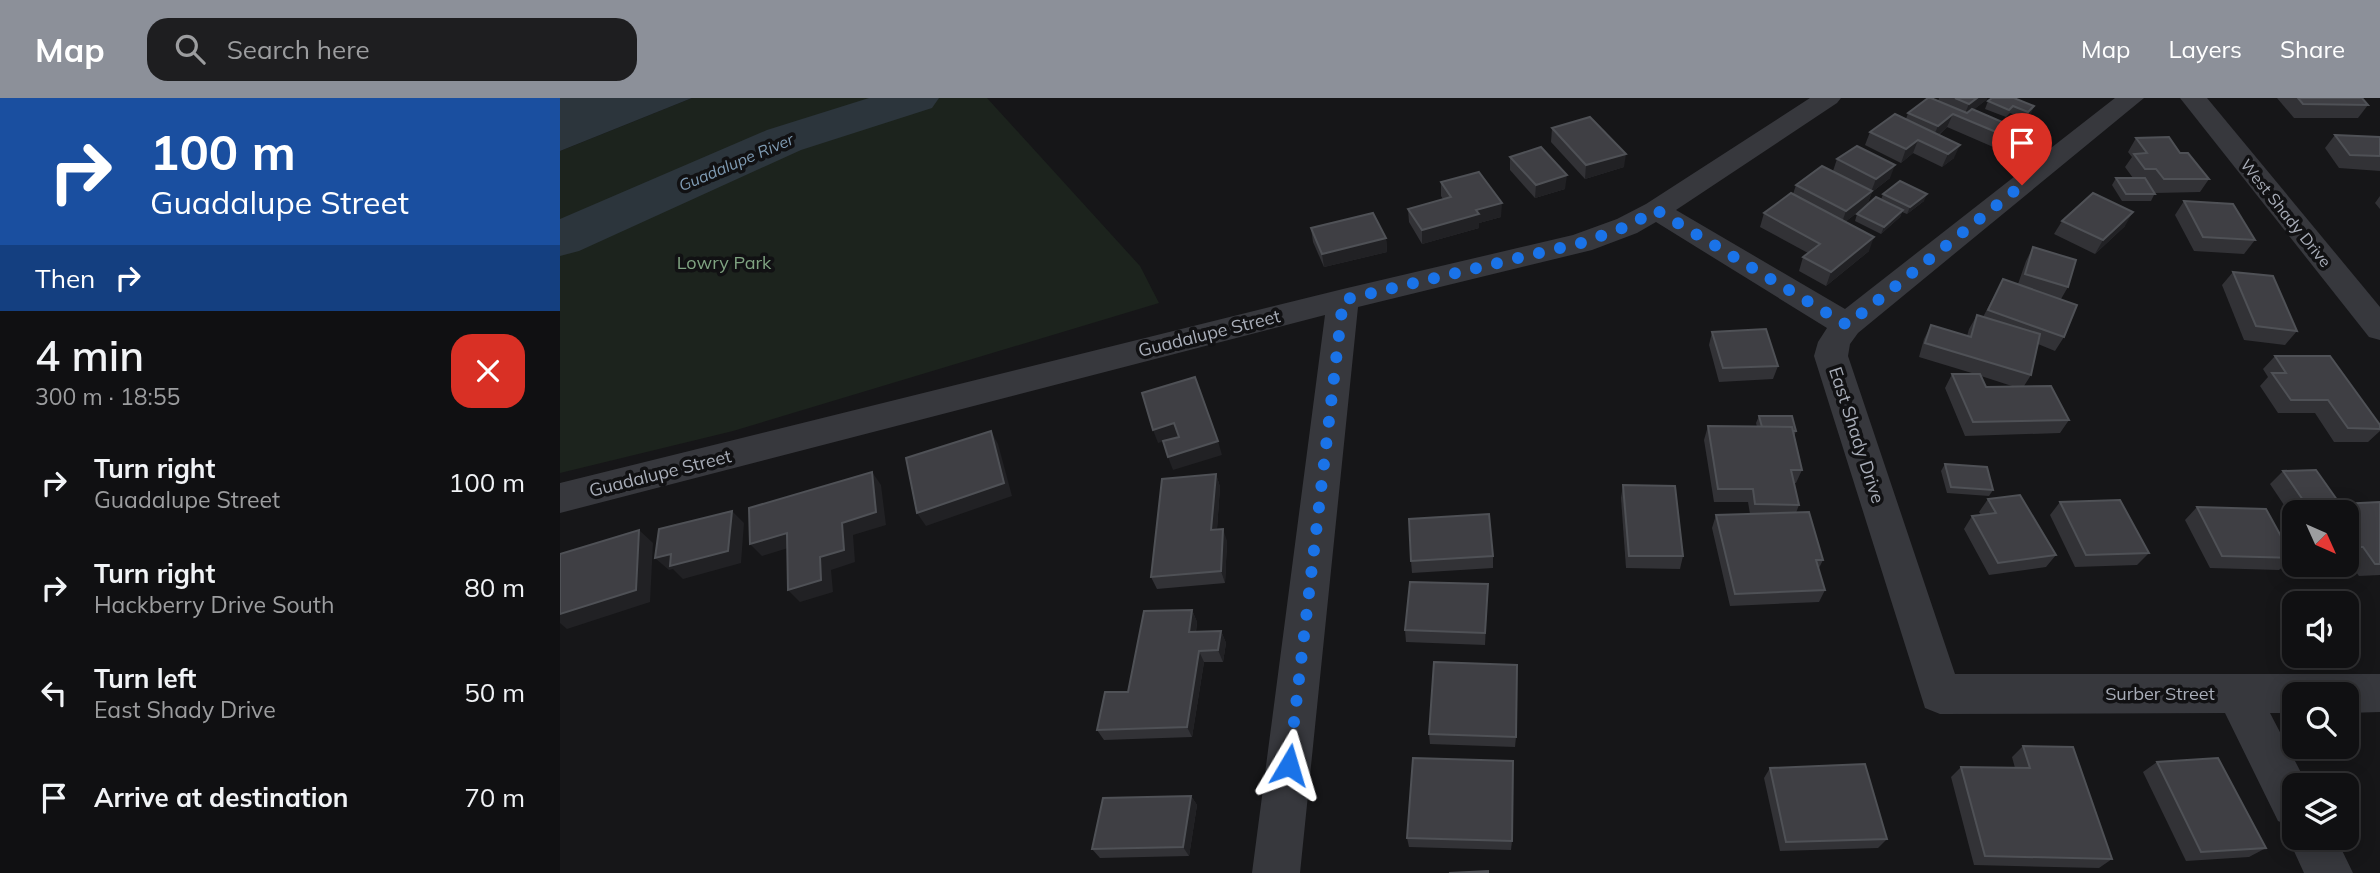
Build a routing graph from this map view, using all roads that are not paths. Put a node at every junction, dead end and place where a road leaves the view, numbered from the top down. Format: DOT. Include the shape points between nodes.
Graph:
graph roads {
  1 [pos="1828,98"];
  2 [pos="2131,98"];
  3 [pos="2193,98"];
  4 [pos="1656,210"];
  5 [pos="1343,300"];
  6 [pos="1847,325"];
  7 [pos="2380,329"];
  8 [pos="560,498"];
  9 [pos="2237,693"];
  10 [pos="2380,693"];
  11 [pos="1940,694"];
  12 [pos="2282,781"];
  13 [pos="2317,850"];
  14 [pos="1276,873"];
  15 [pos="2329,873"];
  1 -- 4 [label="street, Guadalupe Street"];
  2 -- 6 [label="street, East Shady Drive"];
  3 -- 7 [label="street, West Shady Drive"];
  4 -- 5 [label="street, Guadalupe Street" via="1581,243"];
  4 -- 6 [label="street"];
  5 -- 8 [label="street, Guadalupe Street"];
  5 -- 14 [label="street"];
  6 -- 11 [label="street, East Shady Drive" via="1834,342 1831,356"];
  9 -- 10 [label="street, Surber Street"];
  9 -- 11 [label="street, Surber Street"];
  9 -- 12 [label="street"];
  13 -- 15 [label="street"];
}
